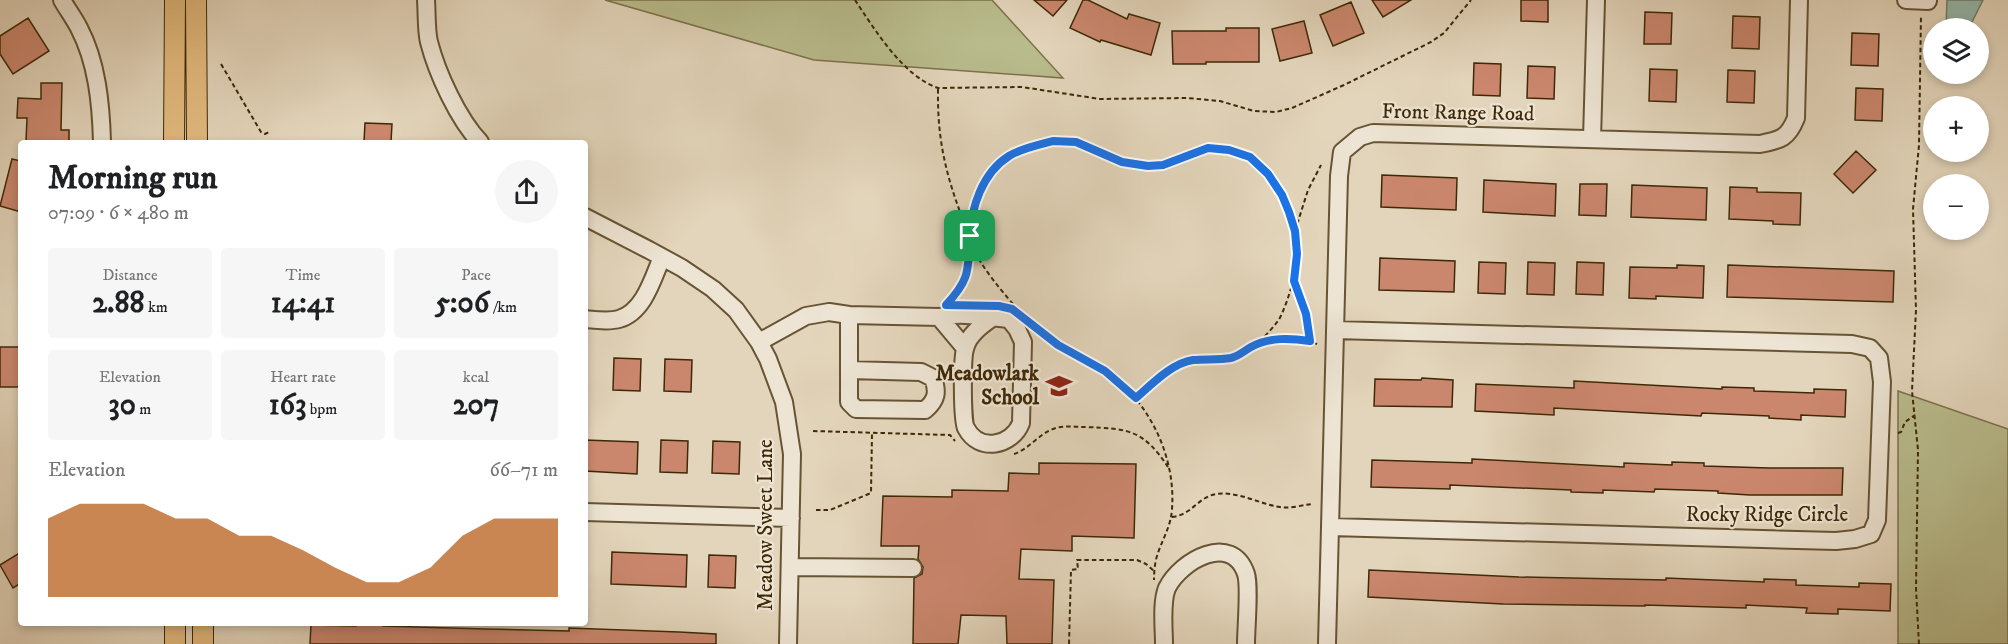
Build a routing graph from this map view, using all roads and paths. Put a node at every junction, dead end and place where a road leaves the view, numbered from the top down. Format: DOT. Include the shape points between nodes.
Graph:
graph roads {
  1 [pos="62,0"];
  2 [pos="175,0"];
  3 [pos="196,0"];
  4 [pos="426,0"];
  5 [pos="855,0"];
  6 [pos="1471,0"];
  7 [pos="1596,0"];
  8 [pos="1799,0"];
  9 [pos="1906,0"];
  10 [pos="1921,0"];
  11 [pos="1928,1"];
  12 [pos="222,64"];
  13 [pos="938,88"];
  14 [pos="269,132"];
  15 [pos="1592,139"];
  16 [pos="102,140"];
  17 [pos="174,140"];
  18 [pos="197,140"];
  19 [pos="478,140"];
  20 [pos="1321,165"];
  21 [pos="588,218"];
  22 [pos="1295,231"];
  23 [pos="970,236"];
  24 [pos="662,257"];
  25 [pos="1294,281"];
  26 [pos="1015,306"];
  27 [pos="942,311"];
  28 [pos="849,315"];
  29 [pos="992,318"];
  30 [pos="588,319"];
  31 [pos="1029,322"];
  32 [pos="1335,330"];
  33 [pos="1310,341"];
  34 [pos="759,342"];
  35 [pos="1317,344"];
  36 [pos="1252,347"];
  37 [pos="965,348"];
  38 [pos="849,370"];
  39 [pos="1136,398"];
  40 [pos="1915,415"];
  41 [pos="872,433"];
  42 [pos="1898,433"];
  43 [pos="1312,504"];
  44 [pos="816,510"];
  45 [pos="588,512"];
  46 [pos="1172,517"];
  47 [pos="791,518"];
  48 [pos="1331,527"];
  49 [pos="790,567"];
  50 [pos="913,568"];
  51 [pos="1154,572"];
  52 [pos="1154,583"];
  53 [pos="175,626"];
  54 [pos="202,626"];
  55 [pos="176,644"];
  56 [pos="203,644"];
  57 [pos="788,644"];
  58 [pos="1069,644"];
  59 [pos="1164,644"];
  60 [pos="1246,644"];
  61 [pos="1327,644"];
  62 [pos="1919,644"];
  1 -- 16 [label="street" via="80,29 94,68"];
  2 -- 17 [label="main road"];
  3 -- 18 [label="main road"];
  4 -- 19 [label="street" via="429,41 448,91"];
  5 -- 13 [label="path" via="876,33 912,73"];
  6 -- 13 [label="path" via="1444,33 1431,42 1344,85 1276,112 1187,98 1100,99 1022,87"];
  7 -- 15 [label="street"];
  8 -- 15 [label="street, Front Range Road" via="1797,118 1791,131 1779,140 1760,144"];
  9 -- 10 [label="street"];
  10 -- 11 [label="street"];
  10 -- 40 [label="path" via="1919,145 1913,209"];
  12 -- 14 [label="path" via="261,132"];
  13 -- 23 [label="path" via="944,163"];
  15 -- 32 [label="street, Front Range Road" via="1360,136 1342,152"];
  20 -- 22 [label="path"];
  21 -- 24 [label="street, Meadow Sweet Lane"];
  22 -- 23 [label="path" via="1282,195 1250,157 1208,148 1163,165 1148,166 1122,162 1076,142 1053,141 1008,157 990,174 977,196"];
  22 -- 25 [label="path"];
  23 -- 26 [label="path" via="992,279"];
  23 -- 27 [label="path" via="966,277"];
  24 -- 30 [label="street" via="634,311 618,319"];
  24 -- 34 [label="street, Meadow Sweet Lane" via="736,310"];
  25 -- 33 [label="path" via="1306,314"];
  25 -- 36 [label="path" via="1280,318 1268,335"];
  27 -- 28 [label="street"];
  27 -- 29 [label="street"];
  27 -- 37 [label="street"];
  28 -- 34 [label="street" via="829,312 806,316"];
  28 -- 38 [label="street"];
  29 -- 37 [label="street" via="978,328"];
  29 -- 37 [label="street" via="1009,319 1023,342 1021,423 1017,434 1003,442 983,443 965,427"];
  31 -- 39 [label="path" via="1058,345 1105,371"];
  32 -- 48 [label="street, Front Range Road"];
  32 -- 48 [label="street, Rocky Ridge Circle" via="1852,344 1870,348 1879,358 1882,382 1877,520 1871,534 1855,539"];
  33 -- 35 [label="path"];
  33 -- 36 [label="path" via="1274,339"];
  34 -- 47 [label="street, Meadow Sweet Lane" via="784,402 792,454"];
  36 -- 39 [label="path" via="1230,358 1191,360 1179,365"];
  38 -- 38 [label="street" via="849,402 856,409 925,410 933,403 937,390 933,378 921,372"];
  39 -- 46 [label="path" via="1153,422 1165,450 1172,487"];
  40 -- 42 [label="path"];
  40 -- 62 [label="path"];
  41 -- 44 [label="path" via="871,493 830,510"];
  43 -- 46 [label="path" via="1280,507 1215,494 1191,511"];
  45 -- 47 [label="street"];
  46 -- 51 [label="path"];
  47 -- 49 [label="street, Meadow Sweet Lane"];
  48 -- 61 [label="street, Front Range Road"];
  49 -- 50 [label="street"];
  49 -- 57 [label="street, Meadow Sweet Lane"];
  51 -- 52 [label="path"];
  51 -- 58 [label="path" via="1137,560 1077,560 1078,569 1071,570"];
  53 -- 55 [label="main road"];
  54 -- 56 [label="main road"];
  59 -- 60 [label="street" via="1166,590 1180,570 1195,559 1225,553 1237,560 1247,577"];
}
